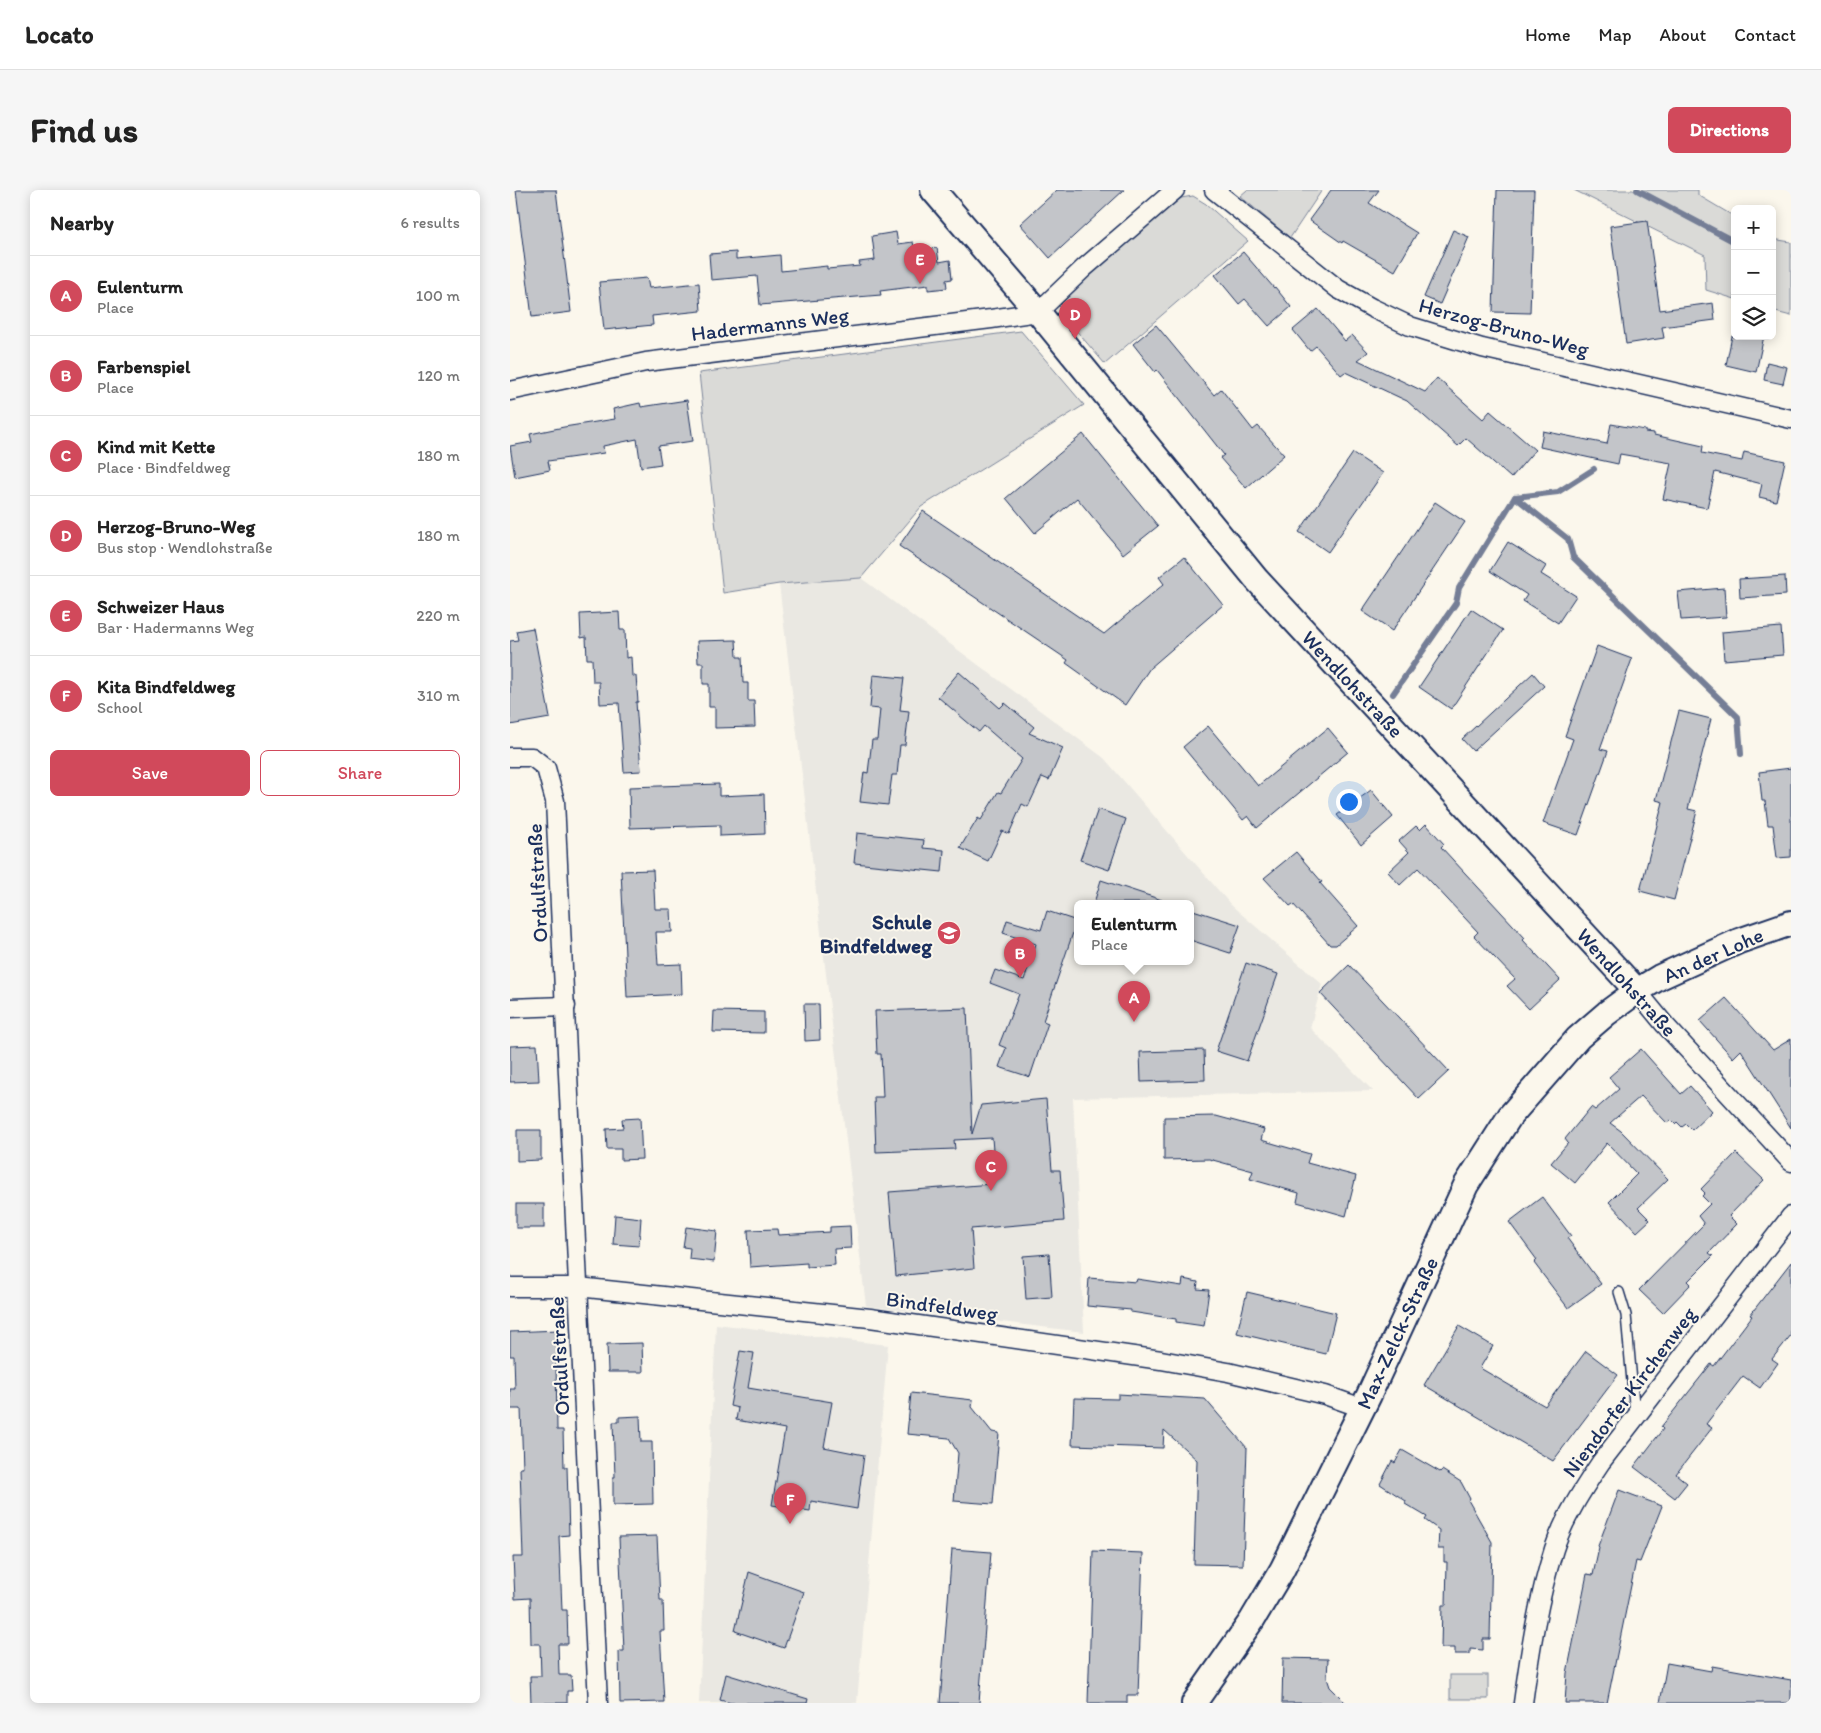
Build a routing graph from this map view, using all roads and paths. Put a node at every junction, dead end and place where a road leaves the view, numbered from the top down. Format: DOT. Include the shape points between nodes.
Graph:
graph roads {
  1 [pos="933,190"];
  2 [pos="1174,190"];
  3 [pos="1214,190"];
  4 [pos="1038,312"];
  5 [pos="510,390"];
  6 [pos="1791,419"];
  7 [pos="510,757"];
  8 [pos="1791,923"];
  9 [pos="1637,991"];
  10 [pos="566,1006"];
  11 [pos="510,1008"];
  12 [pos="1791,1162"];
  13 [pos="1791,1216"];
  14 [pos="510,1287"];
  15 [pos="578,1287"];
  16 [pos="1619,1292"];
  17 [pos="1362,1408"];
  18 [pos="1635,1418"];
  19 [pos="598,1703"];
  20 [pos="1194,1703"];
  21 [pos="1523,1703"];
  1 -- 4 [label="street, Wendlohstraße"];
  2 -- 4 [label="street"];
  3 -- 6 [label="street, Herzog-Bruno-Weg" via="1338,289 1410,326 1482,348"];
  4 -- 5 [label="street, Hadermanns Weg" via="646,362"];
  4 -- 9 [label="street, Wendlohstraße" via="1257,580"];
  7 -- 10 [label="street, Ordulfstraße" via="532,757 546,768 556,801"];
  8 -- 9 [label="street, An der Lohe" via="1739,941"];
  9 -- 12 [label="street, Wendlohstraße"];
  9 -- 17 [label="street, Max-Zelck-Straße" via="1578,1038 1510,1116 1466,1186"];
  10 -- 11 [label="street"];
  10 -- 15 [label="street, Ordulfstraße"];
  13 -- 18 [label="street, Niendorfer Kirchenweg"];
  14 -- 15 [label="street, Bindfeldweg"];
  15 -- 17 [label="street, Bindfeldweg" via="870,1318 1161,1360 1325,1395"];
  15 -- 19 [label="street, Ordulfstraße"];
  16 -- 18 [label="lane" via="1626,1315"];
  17 -- 20 [label="street, Max-Zelck-Straße" via="1282,1570 1252,1620"];
  18 -- 21 [label="street, Niendorfer Kirchenweg" via="1586,1484 1554,1548 1542,1595"];
}
